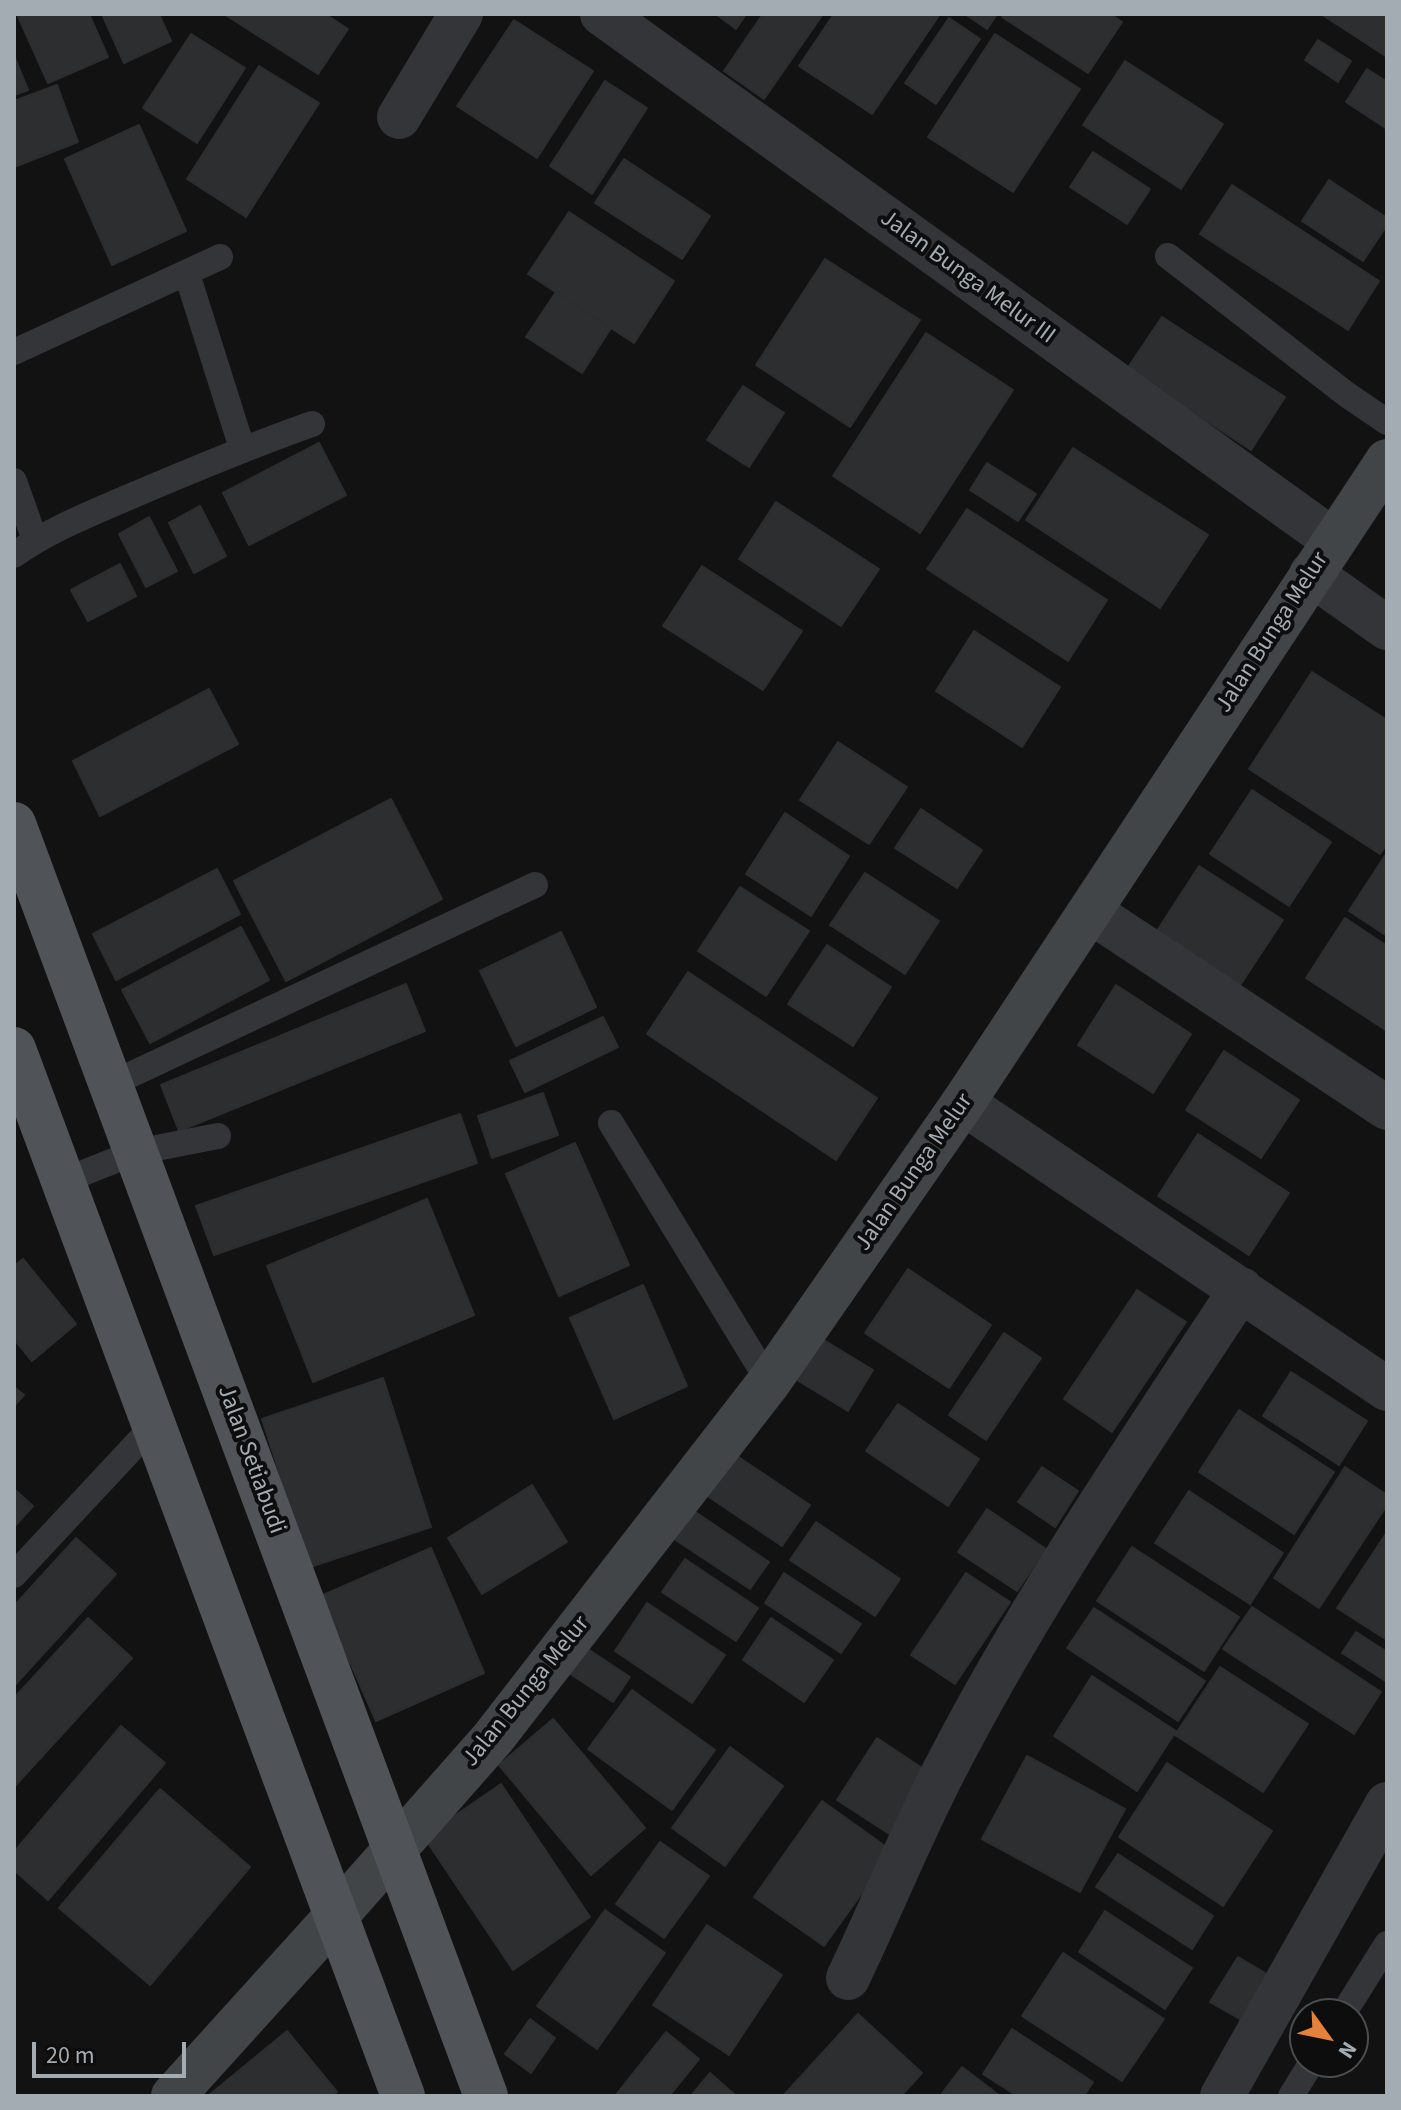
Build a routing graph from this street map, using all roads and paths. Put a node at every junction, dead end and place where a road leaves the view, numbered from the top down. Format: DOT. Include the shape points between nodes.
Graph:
graph roads {
  1 [pos="461,14"];
  2 [pos="602,14"];
  3 [pos="399,117"];
  4 [pos="1168,256"];
  5 [pos="220,257"];
  6 [pos="187,274"];
  7 [pos="14,352"];
  8 [pos="1387,422"];
  9 [pos="312,424"];
  10 [pos="242,448"];
  11 [pos="1387,461"];
  12 [pos="14,481"];
  13 [pos="25,547"];
  14 [pos="1322,557"];
  15 [pos="1387,628"];
  16 [pos="14,824"];
  17 [pos="535,885"];
  18 [pos="1091,912"];
  19 [pos="14,1049"];
  20 [pos="111,1084"];
  21 [pos="963,1103"];
  22 [pos="1387,1108"];
  23 [pos="611,1123"];
  24 [pos="218,1136"];
  25 [pos="136,1152"];
  26 [pos="63,1181"];
  27 [pos="1241,1289"];
  28 [pos="769,1382"];
  29 [pos="1387,1389"];
  30 [pos="154,1425"];
  31 [pos="14,1575"];
  32 [pos="1387,1804"];
  33 [pos="394,1849"];
  34 [pos="336,1916"];
  35 [pos="1387,1944"];
  36 [pos="848,1978"];
  37 [pos="1353,1998"];
  38 [pos="1302,2078"];
  39 [pos="173,2096"];
  40 [pos="403,2096"];
  41 [pos="486,2096"];
  42 [pos="1222,2096"];
  43 [pos="1291,2096"];
  1 -- 3 [label="street"];
  2 -- 14 [label="street, Jalan Bunga Melur III"];
  4 -- 8 [label="lane"];
  5 -- 6 [label="lane"];
  6 -- 7 [label="lane"];
  6 -- 10 [label="lane"];
  9 -- 10 [label="lane"];
  10 -- 13 [label="lane"];
  11 -- 14 [label="street, Jalan Bunga Melur"];
  12 -- 13 [label="lane"];
  14 -- 15 [label="street, Jalan Bunga Melur III"];
  14 -- 18 [label="street, Jalan Bunga Melur"];
  16 -- 20 [label="main road, Jalan Setiabudi"];
  17 -- 20 [label="lane"];
  18 -- 21 [label="street, Jalan Bunga Melur"];
  18 -- 22 [label="street"];
  19 -- 26 [label="main road"];
  20 -- 25 [label="main road, Jalan Setiabudi"];
  21 -- 27 [label="street"];
  21 -- 28 [label="street, Jalan Bunga Melur"];
  23 -- 28 [label="lane"];
  24 -- 25 [label="lane"];
  25 -- 26 [label="lane"];
  25 -- 33 [label="main road, Jalan Setiabudi"];
  26 -- 30 [label="main road"];
  27 -- 29 [label="street"];
  27 -- 36 [label="street" via="1005,1661 945,1769"];
  28 -- 33 [label="street, Jalan Bunga Melur" via="493,1738"];
  30 -- 31 [label="lane"];
  30 -- 34 [label="main road"];
  32 -- 42 [label="street"];
  33 -- 34 [label="street, Jalan Bunga Melur"];
  33 -- 41 [label="main road, Jalan Setiabudi"];
  34 -- 39 [label="street, Jalan Bunga Melur"];
  34 -- 40 [label="main road"];
  35 -- 37 [label="lane"];
  38 -- 43 [label="lane"];
}
